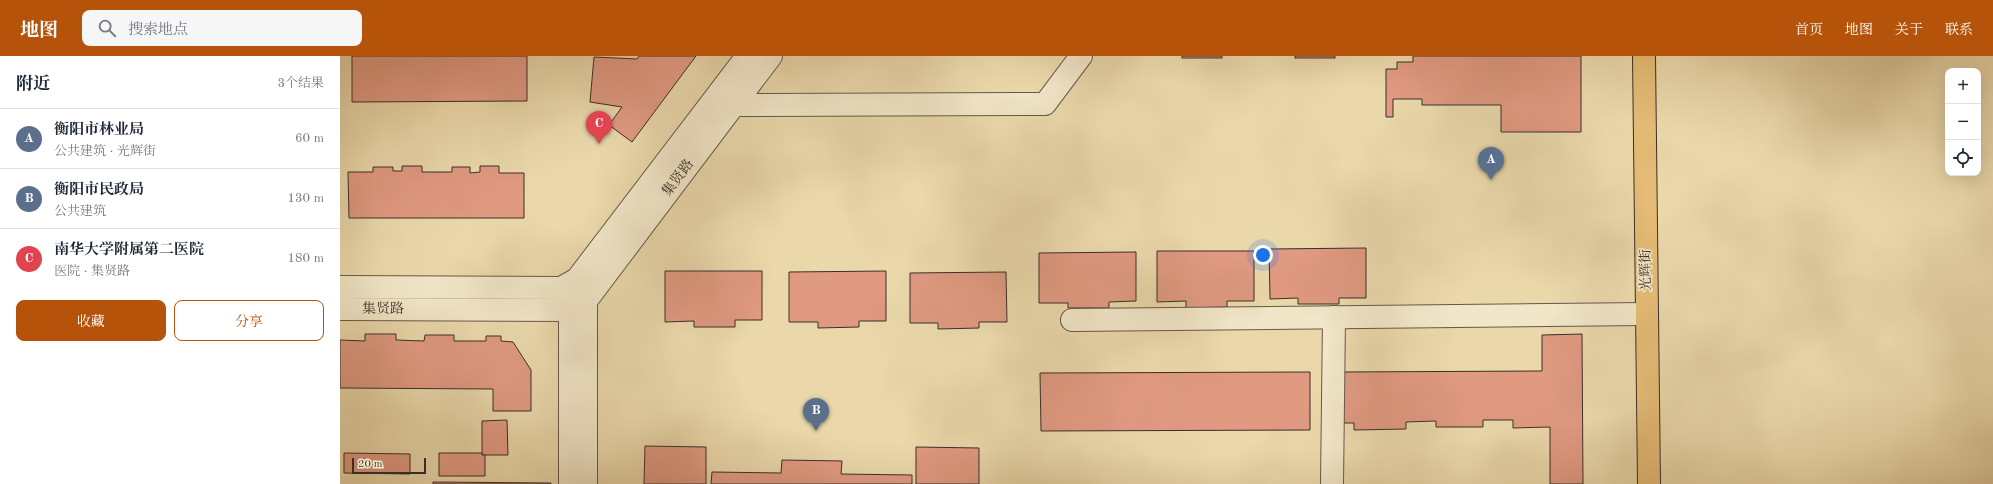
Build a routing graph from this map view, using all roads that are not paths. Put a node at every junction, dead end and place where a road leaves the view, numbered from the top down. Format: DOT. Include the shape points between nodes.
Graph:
graph roads {
  1 [pos="747,56"];
  2 [pos="771,56"];
  3 [pos="1082,56"];
  4 [pos="1644,56"];
  5 [pos="1659,56"];
  6 [pos="734,104"];
  7 [pos="577,280"];
  8 [pos="340,287"];
  9 [pos="578,305"];
  10 [pos="340,309"];
  11 [pos="1647,314"];
  12 [pos="1334,317"];
  13 [pos="1072,320"];
  14 [pos="570,484"];
  15 [pos="586,484"];
  16 [pos="1332,484"];
  17 [pos="1649,484"];
  18 [pos="1664,484"];
  1 -- 7 [label="street, 集贤路"];
  2 -- 6 [label="street, 集贤路"];
  3 -- 6 [label="street" via="1045,104"];
  4 -- 11 [label="main road, 光辉街"];
  5 -- 18 [label="main road, 光辉街"];
  6 -- 9 [label="street, 集贤路"];
  7 -- 8 [label="street, 集贤路" via="561,288"];
  7 -- 9 [label="street, 集贤路"];
  9 -- 10 [label="street, 集贤路"];
  9 -- 14 [label="street, 集贤路"];
  9 -- 15 [label="street, 集贤路"];
  11 -- 12 [label="street"];
  11 -- 17 [label="main road, 光辉街"];
  12 -- 13 [label="street"];
  12 -- 16 [label="street"];
}
